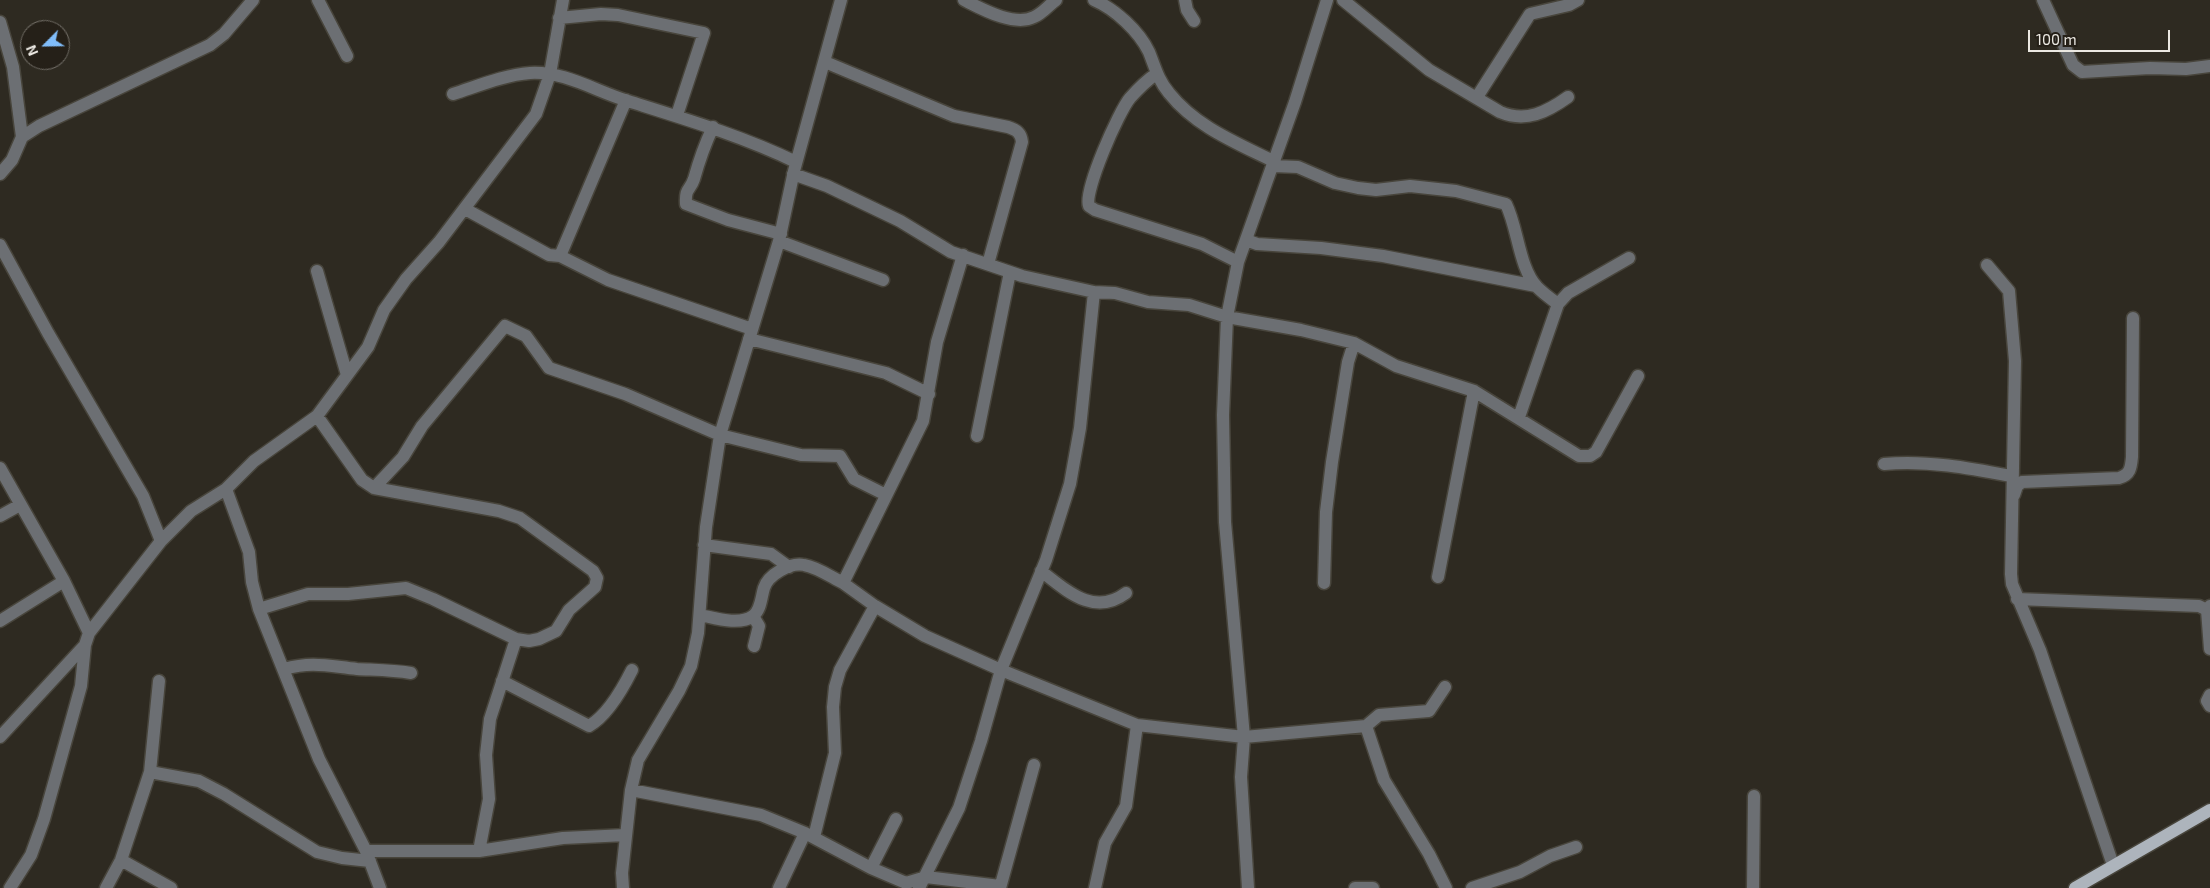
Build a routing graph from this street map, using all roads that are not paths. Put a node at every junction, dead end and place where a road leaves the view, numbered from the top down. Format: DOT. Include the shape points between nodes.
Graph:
graph roads {
  1 [pos="253,0"];
  2 [pos="318,0"];
  3 [pos="563,0"];
  4 [pos="841,0"];
  5 [pos="964,0"];
  6 [pos="1056,0"];
  7 [pos="1094,0"];
  8 [pos="1185,0"];
  9 [pos="1327,0"];
  10 [pos="1343,0"];
  11 [pos="1578,0"];
  12 [pos="2043,0"];
  13 [pos="1540,5"];
  14 [pos="560,18"];
  15 [pos="1194,21"];
  16 [pos="0,22"];
  17 [pos="347,56"];
  18 [pos="825,62"];
  19 [pos="2210,66"];
  20 [pos="550,74"];
  21 [pos="1156,74"];
  22 [pos="453,94"];
  23 [pos="1477,97"];
  24 [pos="1568,97"];
  25 [pos="626,100"];
  26 [pos="677,115"];
  27 [pos="713,127"];
  28 [pos="22,137"];
  29 [pos="1274,164"];
  30 [pos="794,168"];
  31 [pos="0,174"];
  32 [pos="465,209"];
  33 [pos="780,238"];
  34 [pos="1246,240"];
  35 [pos="0,245"];
  36 [pos="560,256"];
  37 [pos="962,256"];
  38 [pos="1630,258"];
  39 [pos="1238,262"];
  40 [pos="988,264"];
  41 [pos="1988,265"];
  42 [pos="317,271"];
  43 [pos="1010,272"];
  44 [pos="883,280"];
  45 [pos="1536,286"];
  46 [pos="1094,292"];
  47 [pos="1558,304"];
  48 [pos="1227,317"];
  49 [pos="2133,318"];
  50 [pos="750,334"];
  51 [pos="1354,343"];
  52 [pos="347,375"];
  53 [pos="1638,376"];
  54 [pos="1474,391"];
  55 [pos="929,394"];
  56 [pos="317,416"];
  57 [pos="1518,417"];
  58 [pos="720,436"];
  59 [pos="978,436"];
  60 [pos="1884,464"];
  61 [pos="0,468"];
  62 [pos="2011,476"];
  63 [pos="374,488"];
  64 [pos="226,489"];
  65 [pos="886,495"];
  66 [pos="2014,495"];
  67 [pos="20,504"];
  68 [pos="0,516"];
  69 [pos="161,541"];
  70 [pos="704,544"];
  71 [pos="771,554"];
  72 [pos="790,567"];
  73 [pos="1041,571"];
  74 [pos="772,576"];
  75 [pos="1438,577"];
  76 [pos="64,581"];
  77 [pos="842,583"];
  78 [pos="1324,583"];
  79 [pos="1126,593"];
  80 [pos="2018,599"];
  81 [pos="875,606"];
  82 [pos="2209,608"];
  83 [pos="259,609"];
  84 [pos="700,615"];
  85 [pos="753,616"];
  86 [pos="0,621"];
  87 [pos="89,633"];
  88 [pos="516,639"];
  89 [pos="84,645"];
  90 [pos="754,646"];
  91 [pos="2210,649"];
  92 [pos="284,669"];
  93 [pos="632,670"];
  94 [pos="1001,670"];
  95 [pos="410,673"];
  96 [pos="159,681"];
  97 [pos="502,681"];
  98 [pos="1445,688"];
  99 [pos="2210,695"];
  100 [pos="2210,706"];
  101 [pos="1137,725"];
  102 [pos="1366,726"];
  103 [pos="0,737"];
  104 [pos="1244,737"];
  105 [pos="1034,765"];
  106 [pos="150,772"];
  107 [pos="631,790"];
  108 [pos="1754,796"];
  109 [pos="2210,810"];
  110 [pos="896,819"];
  111 [pos="626,835"];
  112 [pos="809,835"];
  113 [pos="1576,847"];
  114 [pos="479,851"];
  115 [pos="368,856"];
  116 [pos="121,860"];
  117 [pos="2112,865"];
  118 [pos="871,868"];
  119 [pos="923,883"];
  120 [pos="1000,887"];
  121 [pos="10,888"];
  122 [pos="106,888"];
  123 [pos="171,888"];
  124 [pos="380,888"];
  125 [pos="624,888"];
  126 [pos="779,888"];
  127 [pos="1095,888"];
  128 [pos="1248,888"];
  129 [pos="1357,888"];
  130 [pos="1373,888"];
  131 [pos="1446,888"];
  132 [pos="1472,888"];
  133 [pos="1754,888"];
  134 [pos="2075,888"];
  1 -- 28 [label="street" via="224,34 210,45"];
  2 -- 17 [label="street"];
  3 -- 14 [label="street"];
  4 -- 18 [label="street"];
  5 -- 6 [label="street" via="1021,20 1034,17"];
  7 -- 21 [label="street" via="1119,14 1148,50"];
  8 -- 15 [label="street"];
  9 -- 29 [label="street"];
  10 -- 23 [label="street" via="1429,70"];
  11 -- 13 [label="street" via="1569,5"];
  12 -- 19 [label="street" via="2073,65 2082,72"];
  13 -- 23 [label="street" via="1524,20"];
  14 -- 20 [label="street"];
  14 -- 26 [label="street" via="618,15 704,34"];
  16 -- 28 [label="street" via="13,67"];
  18 -- 30 [label="street"];
  18 -- 40 [label="street" via="954,116 1015,129 1021,134 1022,142"];
  20 -- 22 [label="street" via="512,75"];
  20 -- 25 [label="street" via="584,82"];
  20 -- 32 [label="street" via="536,114"];
  21 -- 29 [label="street" via="1169,94 1190,115"];
  21 -- 39 [label="street" via="1129,99 1110,136 1088,194 1089,206 1202,244"];
  23 -- 24 [label="street" via="1510,116 1527,117 1550,110"];
  25 -- 26 [label="street"];
  25 -- 36 [label="street"];
  26 -- 27 [label="street"];
  27 -- 30 [label="street"];
  27 -- 33 [label="street" via="693,181 685,192 686,204"];
  28 -- 31 [label="street" via="12,160"];
  29 -- 34 [label="street"];
  29 -- 45 [label="street" via="1298,167 1335,183 1358,188 1376,190 1410,186 1456,191 1506,204 1527,270"];
  30 -- 33 [label="street"];
  30 -- 37 [label="street"];
  32 -- 36 [label="street" via="549,255"];
  32 -- 52 [label="street" via="406,279 384,310 368,347"];
  33 -- 44 [label="street"];
  33 -- 50 [label="street"];
  34 -- 39 [label="street"];
  34 -- 45 [label="street" via="1257,244 1383,256"];
  35 -- 69 [label="street" via="143,496"];
  36 -- 50 [label="street" via="608,280"];
  37 -- 40 [label="street"];
  37 -- 55 [label="street" via="937,342"];
  38 -- 47 [label="street" via="1568,293"];
  39 -- 48 [label="street"];
  40 -- 43 [label="street"];
  41 -- 62 [label="street" via="2009,291 2015,361"];
  42 -- 52 [label="street"];
  43 -- 46 [label="street"];
  43 -- 59 [label="street"];
  45 -- 47 [label="street"];
  46 -- 48 [label="street" via="1115,293 1148,302 1189,305"];
  46 -- 73 [label="street" via="1080,428 1070,484"];
  47 -- 57 [label="street"];
  48 -- 51 [label="street"];
  48 -- 104 [label="street" via="1223,415 1225,522"];
  49 -- 66 [label="street" via="2130,471 2119,478 2022,482"];
  50 -- 55 [label="street" via="886,373"];
  50 -- 58 [label="street"];
  51 -- 54 [label="street" via="1396,366"];
  51 -- 78 [label="street" via="1332,462 1326,512"];
  52 -- 56 [label="street"];
  53 -- 57 [label="street" via="1596,452 1590,456 1579,456"];
  54 -- 57 [label="street"];
  54 -- 75 [label="street"];
  55 -- 65 [label="street" via="923,420"];
  56 -- 63 [label="street" via="362,480"];
  56 -- 64 [label="street" via="254,461"];
  58 -- 63 [label="street" via="625,394 549,368 526,336 505,326"];
  58 -- 65 [label="street" via="801,456 840,456 854,479"];
  58 -- 70 [label="street"];
  60 -- 62 [label="street" via="1906,462 1962,466"];
  61 -- 67 [label="street"];
  62 -- 66 [label="street"];
  63 -- 88 [label="street" via="499,511 520,518 593,571 597,578 595,587 569,610 556,631 529,641"];
  64 -- 69 [label="street" via="191,511"];
  64 -- 83 [label="street" via="249,552"];
  65 -- 77 [label="street"];
  66 -- 80 [label="street" via="2011,574"];
  67 -- 68 [label="street"];
  67 -- 76 [label="street"];
  69 -- 87 [label="street"];
  70 -- 71 [label="street"];
  70 -- 84 [label="street"];
  71 -- 72 [label="street"];
  71 -- 74 [label="street"];
  72 -- 74 [label="street"];
  72 -- 77 [label="street" via="804,564"];
  73 -- 79 [label="street" via="1071,594 1100,605 1116,601"];
  73 -- 94 [label="street"];
  74 -- 85 [label="street" via="764,586 760,606"];
  76 -- 86 [label="street"];
  76 -- 87 [label="street"];
  77 -- 81 [label="street"];
  80 -- 82 [label="street"];
  80 -- 117 [label="street" via="2040,650"];
  81 -- 94 [label="street" via="925,636"];
  81 -- 112 [label="street" via="840,670 833,707 835,753"];
  82 -- 91 [label="street"];
  83 -- 88 [label="street" via="308,594 406,588"];
  83 -- 92 [label="street"];
  84 -- 85 [label="street" via="730,620"];
  84 -- 107 [label="street" via="691,666 638,760"];
  85 -- 90 [label="street" via="759,626"];
  87 -- 89 [label="street"];
  88 -- 97 [label="street"];
  89 -- 103 [label="street"];
  89 -- 121 [label="street" via="80,686 44,819 31,854"];
  92 -- 95 [label="street" via="305,663"];
  92 -- 115 [label="street" via="319,759"];
  93 -- 97 [label="street" via="597,721 589,726"];
  94 -- 101 [label="street"];
  94 -- 119 [label="street" via="959,808"];
  96 -- 106 [label="street"];
  97 -- 114 [label="street" via="490,719 486,756 489,799"];
  98 -- 102 [label="street" via="1429,711 1379,715"];
  99 -- 100 [label="street" via="2207,701"];
  101 -- 104 [label="street"];
  101 -- 127 [label="street" via="1126,806 1105,843"];
  102 -- 104 [label="street"];
  102 -- 131 [label="street" via="1384,780 1430,854"];
  104 -- 128 [label="street" via="1242,777"];
  105 -- 120 [label="street"];
  106 -- 115 [label="street" via="199,781 317,852 342,858"];
  106 -- 116 [label="street"];
  107 -- 111 [label="street"];
  107 -- 112 [label="street" via="761,815"];
  108 -- 133 [label="street"];
  109 -- 117 [label="main road"];
  110 -- 118 [label="street"];
  111 -- 114 [label="street" via="563,838"];
  111 -- 125 [label="street" via="622,873"];
  112 -- 118 [label="street"];
  112 -- 126 [label="street"];
  113 -- 132 [label="street" via="1520,872"];
  114 -- 115 [label="street"];
  115 -- 124 [label="street"];
  116 -- 122 [label="street"];
  116 -- 123 [label="street"];
  117 -- 134 [label="main road"];
  118 -- 119 [label="street" via="906,883"];
  119 -- 120 [label="street"];
  129 -- 130 [label="street"];
}
